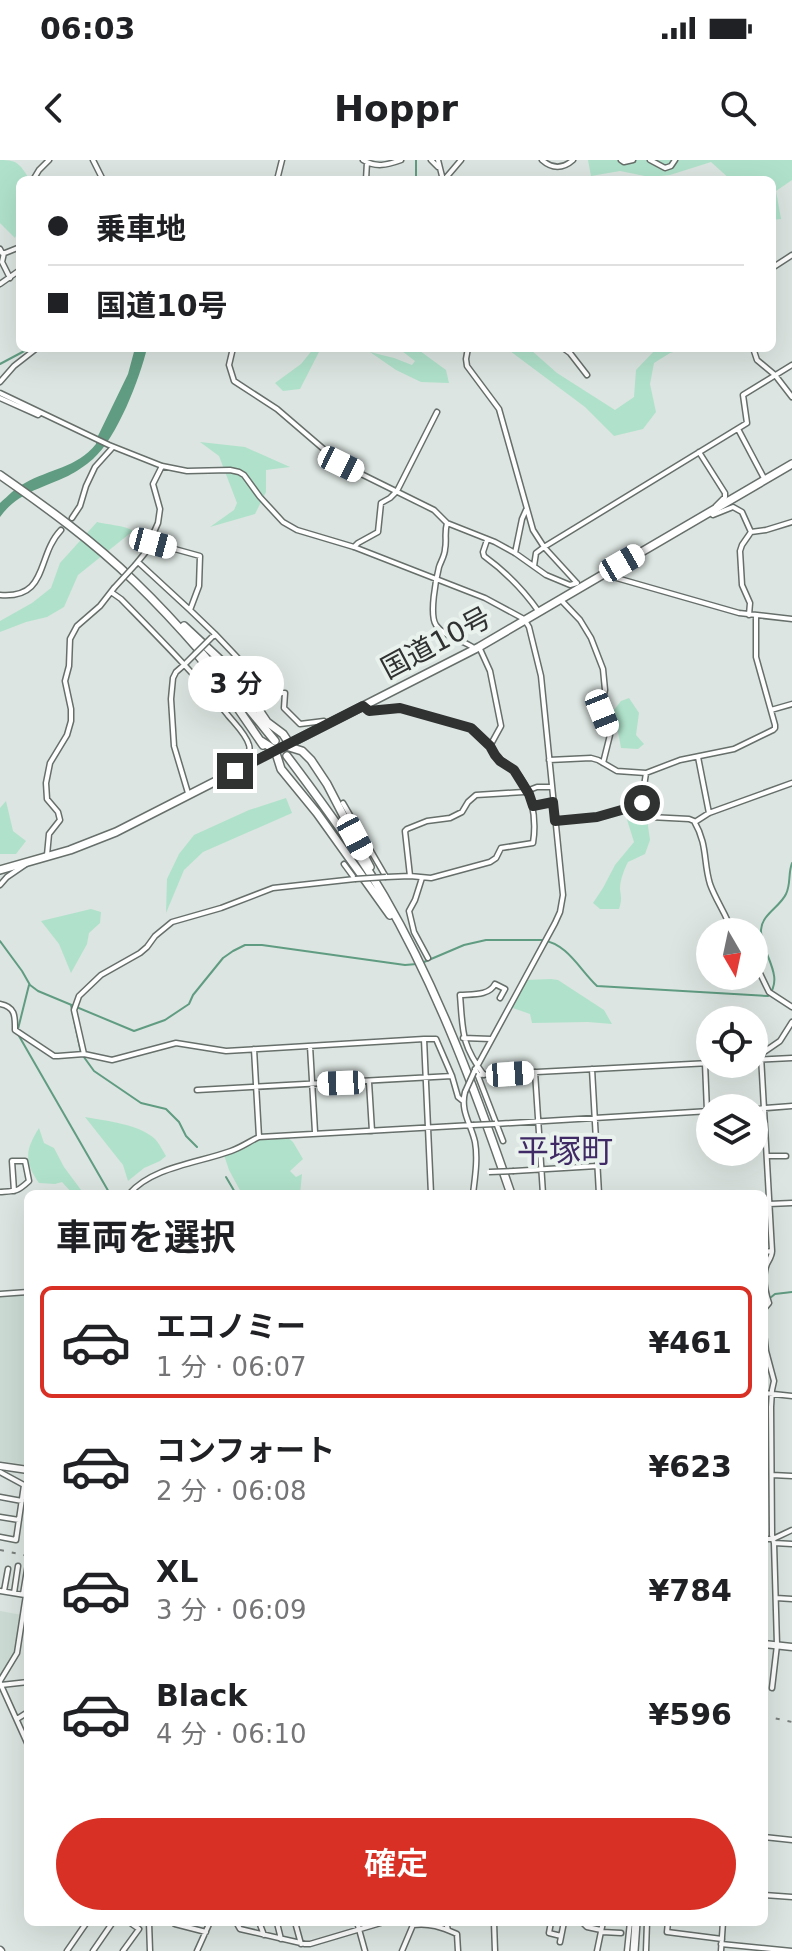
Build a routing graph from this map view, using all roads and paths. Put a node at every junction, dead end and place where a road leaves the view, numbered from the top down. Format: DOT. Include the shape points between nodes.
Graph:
graph roads {
  1 [pos="49,160"];
  2 [pos="401,160"];
  3 [pos="431,160"];
  4 [pos="438,160"];
  5 [pos="461,160"];
  6 [pos="542,160"];
  7 [pos="573,160"];
  8 [pos="621,160"];
  9 [pos="633,160"];
  10 [pos="650,160"];
  11 [pos="675,160"];
  12 [pos="365,161"];
  13 [pos="440,169"];
  14 [pos="35,176"];
  15 [pos="442,176"];
  16 [pos="447,176"];
  17 [pos="2,251"];
  18 [pos="16,273"];
  19 [pos="10,278"];
  20 [pos="0,284"];
  21 [pos="32,352"];
  22 [pos="232,352"];
  23 [pos="467,352"];
  24 [pos="569,352"];
  25 [pos="754,352"];
  26 [pos="792,365"];
  27 [pos="587,375"];
  28 [pos="775,375"];
  29 [pos="0,382"];
  30 [pos="0,396"];
  31 [pos="792,397"];
  32 [pos="437,412"];
  33 [pos="738,429"];
  34 [pos="111,446"];
  35 [pos="699,452"];
  36 [pos="792,464"];
  37 [pos="162,466"];
  38 [pos="2,476"];
  39 [pos="765,480"];
  40 [pos="397,491"];
  41 [pos="526,510"];
  42 [pos="712,510"];
  43 [pos="72,518"];
  44 [pos="792,522"];
  45 [pos="447,523"];
  46 [pos="61,530"];
  47 [pos="751,532"];
  48 [pos="487,540"];
  49 [pos="153,543"];
  50 [pos="354,547"];
  51 [pos="544,547"];
  52 [pos="515,553"];
  53 [pos="137,563"];
  54 [pos="534,566"];
  55 [pos="604,574"];
  56 [pos="437,580"];
  57 [pos="135,582"];
  58 [pos="579,585"];
  59 [pos="112,590"];
  60 [pos="0,595"];
  61 [pos="560,599"];
  62 [pos="190,610"];
  63 [pos="539,612"];
  64 [pos="749,615"];
  65 [pos="756,616"];
  66 [pos="792,619"];
  67 [pos="526,620"];
  68 [pos="214,636"];
  69 [pos="477,648"];
  70 [pos="185,664"];
  71 [pos="792,704"];
  72 [pos="363,706"];
  73 [pos="771,710"];
  74 [pos="328,724"];
  75 [pos="277,730"];
  76 [pos="310,733"];
  77 [pos="300,738"];
  78 [pos="261,741"];
  79 [pos="275,741"];
  80 [pos="287,744"];
  81 [pos="490,746"];
  82 [pos="275,750"];
  83 [pos="304,752"];
  84 [pos="287,756"];
  85 [pos="698,757"];
  86 [pos="256,760"];
  87 [pos="549,760"];
  88 [pos="603,763"];
  89 [pos="281,769"];
  90 [pos="235,771"];
  91 [pos="646,773"];
  92 [pos="792,783"];
  93 [pos="551,787"];
  94 [pos="527,791"];
  95 [pos="189,796"];
  96 [pos="553,802"];
  97 [pos="343,803"];
  98 [pos="533,806"];
  99 [pos="709,813"];
  100 [pos="644,815"];
  101 [pos="555,821"];
  102 [pos="695,822"];
  103 [pos="46,857"];
  104 [pos="27,863"];
  105 [pos="344,864"];
  106 [pos="0,870"];
  107 [pos="410,876"];
  108 [pos="386,877"];
  109 [pos="422,878"];
  110 [pos="355,879"];
  111 [pos="0,885"];
  112 [pos="727,918"];
  113 [pos="402,929"];
  114 [pos="414,954"];
  115 [pos="428,958"];
  116 [pos="768,986"];
  117 [pos="500,998"];
  118 [pos="0,1004"];
  119 [pos="792,1007"];
  120 [pos="792,1022"];
  121 [pos="463,1038"];
  122 [pos="424,1039"];
  123 [pos="491,1039"];
  124 [pos="310,1046"];
  125 [pos="254,1049"];
  126 [pos="768,1049"];
  127 [pos="82,1054"];
  128 [pos="792,1058"];
  129 [pos="768,1060"];
  130 [pos="696,1064"];
  131 [pos="592,1069"];
  132 [pos="478,1071"];
  133 [pos="535,1072"];
  134 [pos="452,1076"];
  135 [pos="425,1078"];
  136 [pos="369,1082"];
  137 [pos="313,1084"];
  138 [pos="256,1087"];
  139 [pos="197,1090"];
  140 [pos="463,1101"];
  141 [pos="792,1106"];
  142 [pos="768,1108"];
  143 [pos="696,1112"];
  144 [pos="595,1118"];
  145 [pos="539,1121"];
  146 [pos="496,1124"];
  147 [pos="471,1125"];
  148 [pos="428,1128"];
  149 [pos="372,1131"];
  150 [pos="315,1132"];
  151 [pos="259,1137"];
  152 [pos="503,1141"];
  153 [pos="768,1156"];
  154 [pos="786,1156"];
  155 [pos="597,1166"];
  156 [pos="767,1166"];
  157 [pos="541,1169"];
  158 [pos="475,1172"];
  159 [pos="132,1190"];
  160 [pos="431,1190"];
  161 [pos="473,1190"];
  162 [pos="510,1190"];
  163 [pos="543,1190"];
  164 [pos="599,1190"];
  165 [pos="14,1191"];
  166 [pos="0,1192"];
  167 [pos="792,1203"];
  168 [pos="769,1204"];
  169 [pos="772,1251"];
  170 [pos="768,1252"];
  171 [pos="768,1265"];
  172 [pos="24,1292"];
  173 [pos="0,1294"];
  174 [pos="768,1358"];
  175 [pos="771,1393"];
  176 [pos="792,1396"];
  177 [pos="0,1469"];
  178 [pos="24,1470"];
  179 [pos="772,1475"];
  180 [pos="792,1476"];
  181 [pos="0,1497"];
  182 [pos="22,1501"];
  183 [pos="768,1510"];
  184 [pos="772,1510"];
  185 [pos="0,1517"];
  186 [pos="19,1520"];
  187 [pos="792,1530"];
  188 [pos="0,1537"];
  189 [pos="768,1540"];
  190 [pos="774,1541"];
  191 [pos="792,1544"];
  192 [pos="18,1566"];
  193 [pos="8,1569"];
  194 [pos="2,1591"];
  195 [pos="14,1593"];
  196 [pos="24,1595"];
  197 [pos="776,1598"];
  198 [pos="792,1599"];
  199 [pos="24,1608"];
  200 [pos="768,1644"];
  201 [pos="777,1645"];
  202 [pos="792,1647"];
  203 [pos="24,1682"];
  204 [pos="0,1683"];
  205 [pos="772,1688"];
  206 [pos="24,1715"];
  207 [pos="17,1719"];
  208 [pos="24,1736"];
  209 [pos="768,1837"];
  210 [pos="792,1840"];
  211 [pos="768,1895"];
  212 [pos="792,1897"];
  213 [pos="84,1926"];
  214 [pos="110,1926"];
  215 [pos="135,1926"];
  216 [pos="149,1926"];
  217 [pos="183,1926"];
  218 [pos="208,1926"];
  219 [pos="238,1926"];
  220 [pos="261,1926"];
  221 [pos="278,1926"];
  222 [pos="296,1926"];
  223 [pos="358,1926"];
  224 [pos="370,1926"];
  225 [pos="413,1926"];
  226 [pos="439,1926"];
  227 [pos="447,1926"];
  228 [pos="494,1926"];
  229 [pos="550,1926"];
  230 [pos="563,1926"];
  231 [pos="586,1926"];
  232 [pos="603,1926"];
  233 [pos="630,1926"];
  234 [pos="636,1926"];
  235 [pos="647,1926"];
  236 [pos="668,1926"];
  237 [pos="723,1926"];
  238 [pos="359,1929"];
  239 [pos="448,1930"];
  240 [pos="602,1931"];
  241 [pos="206,1932"];
  242 [pos="621,1933"];
  243 [pos="264,1935"];
  244 [pos="281,1939"];
  245 [pos="722,1941"];
  246 [pos="301,1944"];
  247 [pos="67,1951"];
  248 [pos="93,1951"];
  249 [pos="123,1951"];
  250 [pos="150,1951"];
  251 [pos="197,1951"];
  252 [pos="365,1951"];
  253 [pos="402,1951"];
  254 [pos="458,1951"];
  255 [pos="495,1951"];
  256 [pos="597,1951"];
  257 [pos="627,1951"];
  258 [pos="634,1951"];
  259 [pos="646,1951"];
  260 [pos="721,1951"];
  261 [pos="792,1951"];
  1 -- 14 [label="street"];
  2 -- 12 [label="street" via="378,166"];
  3 -- 13 [label="street"];
  4 -- 13 [label="street"];
  5 -- 16 [label="street"];
  6 -- 7 [label="street" via="556,167"];
  8 -- 9 [label="street"];
  10 -- 11 [label="street" via="665,168"];
  13 -- 15 [label="street"];
  17 -- 19 [label="street"];
  18 -- 19 [label="street"];
  19 -- 20 [label="street"];
  21 -- 29 [label="street"];
  22 -- 40 [label="street" via="234,381 277,409 341,464"];
  23 -- 41 [label="street" via="467,366 503,420"];
  24 -- 27 [label="street"];
  25 -- 28 [label="street"];
  26 -- 28 [label="street"];
  28 -- 31 [label="street"];
  28 -- 33 [label="street" via="743,395 747,423"];
  30 -- 34 [label="street"];
  32 -- 40 [label="street"];
  33 -- 35 [label="street"];
  33 -- 39 [label="street"];
  34 -- 37 [label="street"];
  34 -- 43 [label="street" via="95,467"];
  35 -- 42 [label="street" via="725,493"];
  35 -- 51 [label="street"];
  36 -- 39 [label="highway, 国道10号"];
  37 -- 49 [label="street" via="153,484 160,515"];
  37 -- 50 [label="street" via="239,472 289,526"];
  38 -- 57 [label="highway"];
  39 -- 42 [label="highway, 国道10号"];
  40 -- 45 [label="street"];
  40 -- 50 [label="street" via="381,503 378,532"];
  41 -- 51 [label="street"];
  41 -- 52 [label="street"];
  42 -- 47 [label="street" via="713,515 733,507 742,512"];
  42 -- 55 [label="highway, 国道10号"];
  44 -- 47 [label="street"];
  45 -- 48 [label="street"];
  45 -- 56 [label="street"];
  46 -- 60 [label="street" via="34,585 20,595"];
  47 -- 64 [label="street" via="740,551"];
  48 -- 52 [label="street"];
  48 -- 63 [label="street" via="484,556 505,571"];
  49 -- 53 [label="street"];
  49 -- 62 [label="street" via="200,556 199,586"];
  50 -- 56 [label="street"];
  51 -- 54 [label="street" via="536,553"];
  51 -- 58 [label="street"];
  52 -- 54 [label="street"];
  53 -- 59 [label="street, bridge"];
  53 -- 62 [label="street"];
  54 -- 58 [label="street"];
  55 -- 58 [label="highway, 国道10号"];
  55 -- 64 [label="street"];
  56 -- 67 [label="street"];
  56 -- 69 [label="street" via="437,626"];
  57 -- 75 [label="highway" via="230,669"];
  57 -- 78 [label="highway"];
  57 -- 79 [label="highway"];
  58 -- 61 [label="highway, 国道10号"];
  59 -- 70 [label="street"];
  59 -- 103 [label="street" via="70,639 65,681 72,714 67,735 48,767 47,799 60,820 49,834"];
  61 -- 63 [label="highway, 国道10号"];
  61 -- 88 [label="street" via="580,620 603,669 601,708 610,735"];
  62 -- 68 [label="street"];
  63 -- 67 [label="highway, 国道10号"];
  64 -- 65 [label="street"];
  65 -- 66 [label="street"];
  65 -- 73 [label="street" via="756,657"];
  67 -- 69 [label="highway, 国道10号"];
  67 -- 87 [label="street" via="539,664"];
  68 -- 70 [label="street, bridge"];
  68 -- 74 [label="street" via="271,693 285,693 284,708 300,724"];
  69 -- 72 [label="highway, 国道10号"];
  69 -- 81 [label="street" via="490,671 501,726"];
  70 -- 90 [label="street" via="248,741 249,751"];
  70 -- 95 [label="street" via="173,678 171,699 177,758"];
  71 -- 73 [label="street"];
  72 -- 74 [label="highway, 国道10号"];
  72 -- 81 [label="street" via="369,711 400,708 471,728"];
  73 -- 85 [label="street" via="773,730 734,749"];
  74 -- 76 [label="highway, 国道10号"];
  75 -- 77 [label="highway"];
  75 -- 80 [label="highway"];
  76 -- 77 [label="highway, 国道10号"];
  76 -- 83 [label="highway" via="301,743"];
  77 -- 80 [label="highway, 国道10号"];
  78 -- 82 [label="highway"];
  78 -- 86 [label="highway" via="263,753"];
  80 -- 82 [label="highway, 国道10号"];
  80 -- 83 [label="highway"];
  81 -- 94 [label="street"];
  82 -- 86 [label="highway, 国道10号"];
  82 -- 89 [label="highway"];
  83 -- 113 [label="highway" via="327,784"];
  84 -- 113 [label="highway"];
  85 -- 91 [label="street"];
  85 -- 99 [label="street"];
  86 -- 89 [label="highway" via="267,758"];
  86 -- 90 [label="highway, 国道10号"];
  87 -- 88 [label="street"];
  87 -- 93 [label="street"];
  88 -- 91 [label="street" via="617,771"];
  89 -- 114 [label="highway"];
  90 -- 95 [label="highway, 国道10号"];
  91 -- 100 [label="street"];
  92 -- 99 [label="street"];
  93 -- 94 [label="street"];
  93 -- 96 [label="street"];
  94 -- 98 [label="street"];
  94 -- 107 [label="street" via="476,795 450,818 407,829"];
  95 -- 103 [label="highway, 国道10号" via="116,832"];
  96 -- 98 [label="street"];
  96 -- 101 [label="street"];
  97 -- 108 [label="street"];
  98 -- 109 [label="street" via="533,843 501,848 487,864"];
  99 -- 102 [label="street"];
  100 -- 101 [label="street" via="625,809"];
  100 -- 102 [label="street"];
  101 -- 123 [label="street" via="563,895 558,917"];
  102 -- 112 [label="street" via="710,883"];
  103 -- 104 [label="highway, 国道10号"];
  104 -- 106 [label="highway, 国道10号"];
  104 -- 111 [label="street"];
  105 -- 110 [label="street"];
  107 -- 108 [label="street"];
  107 -- 109 [label="street"];
  108 -- 110 [label="street, bridge"];
  109 -- 115 [label="street" via="409,911"];
  110 -- 127 [label="street" via="273,888 176,920 140,953 94,980 76,1000"];
  113 -- 114 [label="highway"];
  114 -- 162 [label="highway" via="466,1071"];
  116 -- 119 [label="street"];
  117 -- 121 [label="street" via="505,989 495,984 487,992 460,995"];
  118 -- 127 [label="street" via="15,1015 18,1031 54,1056"];
  120 -- 126 [label="street"];
  121 -- 123 [label="street"];
  121 -- 132 [label="street"];
  122 -- 124 [label="street"];
  122 -- 134 [label="street" via="436,1039"];
  122 -- 135 [label="street"];
  123 -- 132 [label="street"];
  124 -- 125 [label="street"];
  124 -- 137 [label="street"];
  125 -- 127 [label="street" via="182,1043 112,1060"];
  125 -- 138 [label="street"];
  128 -- 129 [label="street"];
  130 -- 131 [label="street"];
  131 -- 133 [label="street"];
  131 -- 144 [label="street"];
  132 -- 133 [label="street"];
  132 -- 140 [label="street, bridge"];
  132 -- 146 [label="street"];
  133 -- 145 [label="street"];
  134 -- 135 [label="street"];
  134 -- 140 [label="street"];
  135 -- 136 [label="street"];
  135 -- 148 [label="street"];
  136 -- 137 [label="street"];
  136 -- 149 [label="street"];
  137 -- 138 [label="street"];
  137 -- 150 [label="street"];
  138 -- 139 [label="street"];
  138 -- 151 [label="street"];
  140 -- 147 [label="street"];
  141 -- 142 [label="street"];
  143 -- 144 [label="street"];
  144 -- 145 [label="street"];
  144 -- 155 [label="street"];
  145 -- 146 [label="street"];
  145 -- 157 [label="street"];
  146 -- 147 [label="street, bridge"];
  146 -- 152 [label="street"];
  147 -- 148 [label="street"];
  147 -- 158 [label="street"];
  148 -- 149 [label="street"];
  148 -- 160 [label="street"];
  149 -- 150 [label="street"];
  150 -- 151 [label="street"];
  151 -- 159 [label="street" via="151,1176"];
  153 -- 154 [label="street"];
  155 -- 157 [label="street"];
  155 -- 164 [label="street"];
  156 -- 168 [label="street"];
  157 -- 158 [label="street, bridge"];
  157 -- 163 [label="street"];
  158 -- 161 [label="street"];
  165 -- 165 [label="street" via="29,1181 25,1161 12,1161"];
  165 -- 166 [label="street"];
  167 -- 168 [label="street"];
  168 -- 169 [label="street"];
  169 -- 170 [label="street"];
  169 -- 171 [label="street"];
  172 -- 173 [label="street"];
  174 -- 175 [label="street" via="774,1381"];
  175 -- 176 [label="street"];
  175 -- 179 [label="street"];
  177 -- 178 [label="main road"];
  177 -- 182 [label="street" via="24,1485"];
  179 -- 180 [label="street"];
  179 -- 184 [label="street"];
  181 -- 182 [label="street"];
  182 -- 186 [label="street"];
  183 -- 184 [label="street"];
  184 -- 190 [label="street"];
  185 -- 186 [label="street"];
  186 -- 188 [label="street" via="16,1540"];
  187 -- 190 [label="street"];
  189 -- 190 [label="street"];
  190 -- 191 [label="street"];
  190 -- 197 [label="street"];
  192 -- 195 [label="street"];
  193 -- 194 [label="street"];
  194 -- 195 [label="street"];
  195 -- 196 [label="street"];
  197 -- 198 [label="street"];
  197 -- 201 [label="street"];
  199 -- 204 [label="street" via="17,1653"];
  200 -- 201 [label="main road"];
  201 -- 202 [label="main road"];
  201 -- 205 [label="street"];
  203 -- 204 [label="street"];
  204 -- 207 [label="street"];
  206 -- 207 [label="street"];
  207 -- 208 [label="street"];
  209 -- 210 [label="street"];
  211 -- 212 [label="street"];
  213 -- 247 [label="street"];
  214 -- 248 [label="street"];
  215 -- 249 [label="street" via="139,1929"];
  216 -- 250 [label="street"];
  217 -- 241 [label="street"];
  218 -- 241 [label="street"];
  219 -- 243 [label="street"];
  220 -- 243 [label="street"];
  221 -- 244 [label="street"];
  222 -- 246 [label="street"];
  223 -- 238 [label="street"];
  224 -- 238 [label="street"];
  225 -- 253 [label="street"];
  226 -- 239 [label="street"];
  227 -- 239 [label="street"];
  228 -- 255 [label="street"];
  229 -- 230 [label="street" via="549,1933 561,1939"];
  231 -- 240 [label="street"];
  232 -- 240 [label="street"];
  233 -- 257 [label="street"];
  234 -- 258 [label="highway"];
  235 -- 259 [label="street"];
  236 -- 245 [label="street" via="667,1932"];
  237 -- 245 [label="street"];
  238 -- 246 [label="street"];
  238 -- 252 [label="street"];
  239 -- 254 [label="street" via="457,1934"];
  240 -- 242 [label="street"];
  240 -- 256 [label="street"];
  241 -- 251 [label="street"];
  243 -- 244 [label="street"];
  244 -- 246 [label="street"];
  245 -- 260 [label="street"];
  245 -- 261 [label="street"];
}
